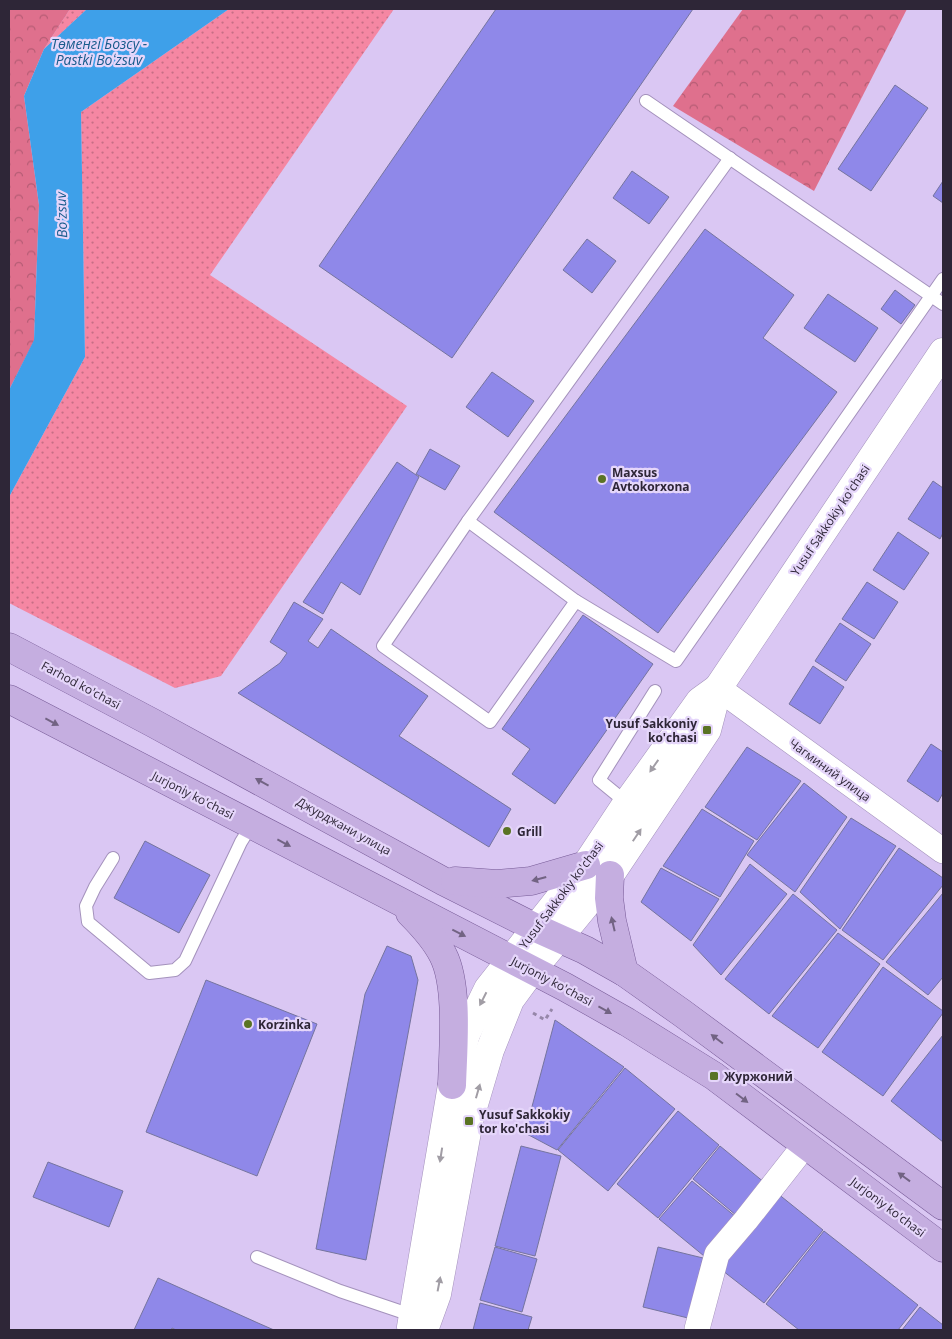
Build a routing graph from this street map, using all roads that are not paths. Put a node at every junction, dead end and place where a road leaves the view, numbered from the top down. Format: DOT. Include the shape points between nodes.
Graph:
graph roads {
  1 [pos="646,101"];
  2 [pos="730,158"];
  3 [pos="943,280"];
  4 [pos="932,296"];
  5 [pos="943,304"];
  6 [pos="943,352"];
  7 [pos="468,521"];
  8 [pos="576,600"];
  9 [pos="9,647"];
  10 [pos="718,688"];
  11 [pos="655,691"];
  12 [pos="9,699"];
  13 [pos="154,723"];
  14 [pos="628,803"];
  15 [pos="251,826"];
  16 [pos="942,847"];
  17 [pos="113,858"];
  18 [pos="598,870"];
  19 [pos="443,881"];
  20 [pos="401,903"];
  21 [pos="546,933"];
  22 [pos="522,965"];
  23 [pos="624,972"];
  24 [pos="452,1085"];
  25 [pos="805,1144"];
  26 [pos="943,1206"];
  27 [pos="943,1248"];
  28 [pos="257,1257"];
  29 [pos="416,1325"];
  30 [pos="696,1329"];
  1 -- 2 [label="lane"];
  2 -- 4 [label="lane"];
  2 -- 7 [label="lane"];
  3 -- 4 [label="lane"];
  4 -- 5 [label="lane"];
  4 -- 8 [label="lane" via="676,661"];
  6 -- 10 [label="main road, Yusuf Sakkokiy ko'chasi"];
  7 -- 8 [label="lane"];
  7 -- 8 [label="lane" via="383,646 490,722"];
  9 -- 13 [label="main road, Farhod ko'chasi"];
  10 -- 14 [label="main road, Yusuf Sakkokiy ko'chasi, one-way" via="700,701"];
  10 -- 16 [label="street, Чагминий улица"];
  18 -- 10 [label="main road, Yusuf Sakkokiy ko'chasi, one-way" via="708,730"];
  11 -- 14 [label="lane" via="599,780"];
  12 -- 15 [label="main road, Jurjoniy ko'chasi, one-way"];
  19 -- 13 [label="main road, Джурджани улица, one-way"];
  14 -- 18 [label="main road, Yusuf Sakkokiy ko'chasi"];
  15 -- 17 [label="lane" via="186,961 174,970 149,974 88,922 86,906"];
  15 -- 20 [label="main road, Jurjoniy ko'chasi, one-way"];
  18 -- 19 [label="main road, one-way" via="497,884"];
  18 -- 21 [label="main road, Yusuf Sakkokiy ko'chasi"];
  23 -- 18 [label="main road, one-way" via="609,898"];
  19 -- 21 [label="main road, Джурджани улица"];
  20 -- 22 [label="main road, Jurjoniy ko'chasi, one-way"];
  20 -- 24 [label="main road" via="430,933 444,956 453,1006"];
  21 -- 22 [label="main road, Yusuf Sakkokiy ko'chasi"];
  21 -- 23 [label="main road"];
  22 -- 24 [label="main road, Yusuf Sakkokiy ko'chasi, one-way" via="488,989 466,1034"];
  22 -- 25 [label="main road, Jurjoniy ko'chasi, one-way" via="628,1022 714,1076"];
  29 -- 22 [label="main road, Yusuf Sakkokiy ko'chasi, one-way" via="437,1294 469,1120 490,1050"];
  26 -- 23 [label="main road, one-way"];
  24 -- 29 [label="main road, Yusuf Sakkokiy ko'chasi, one-way"];
  25 -- 27 [label="main road, Jurjoniy ko'chasi"];
  25 -- 30 [label="street" via="717,1254"];
  28 -- 29 [label="lane"];
}
